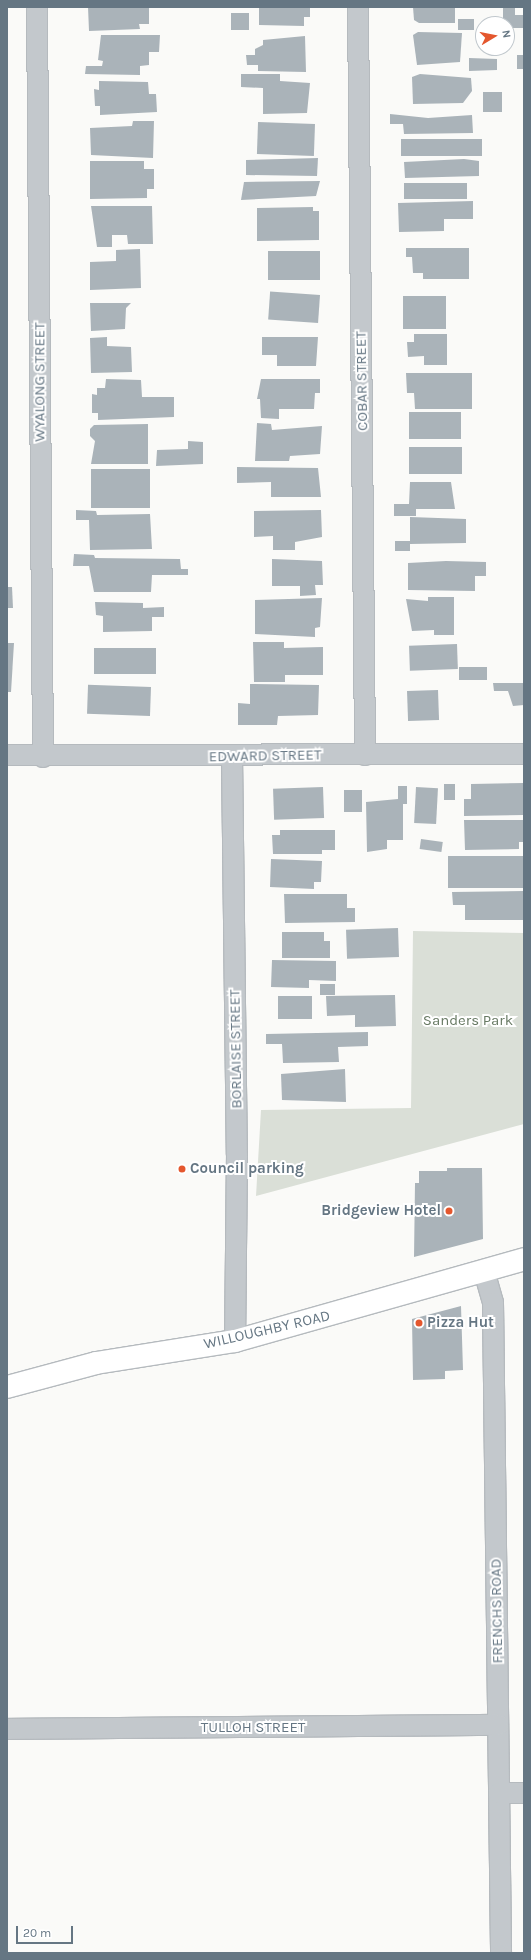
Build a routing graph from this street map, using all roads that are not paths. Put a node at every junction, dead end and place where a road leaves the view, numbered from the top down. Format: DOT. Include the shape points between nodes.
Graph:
graph roads {
  1 [pos="37,7"];
  2 [pos="358,7"];
  3 [pos="7,754"];
  4 [pos="524,754"];
  5 [pos="365,755"];
  6 [pos="232,756"];
  7 [pos="43,757"];
  8 [pos="524,1258"];
  9 [pos="484,1271"];
  10 [pos="235,1341"];
  11 [pos="7,1387"];
  12 [pos="498,1725"];
  13 [pos="7,1729"];
  14 [pos="499,1793"];
  15 [pos="524,1793"];
  16 [pos="501,1953"];
  1 -- 7 [label="street, WYALONG STREET"];
  2 -- 5 [label="street, COBAR STREET"];
  3 -- 7 [label="street, EDWARD STREET"];
  4 -- 5 [label="street, EDWARD STREET"];
  5 -- 6 [label="street, EDWARD STREET"];
  6 -- 7 [label="street, EDWARD STREET"];
  6 -- 10 [label="street, BORLAISE STREET" via="237,1155"];
  8 -- 9 [label="main road, WILLOUGHBY ROAD"];
  9 -- 10 [label="main road, WILLOUGHBY ROAD"];
  9 -- 12 [label="street, FRENCHS ROAD" via="493,1303"];
  10 -- 11 [label="main road, WILLOUGHBY ROAD" via="96,1363"];
  12 -- 13 [label="street, TULLOH STREET"];
  12 -- 14 [label="street, FRENCHS ROAD"];
  14 -- 15 [label="street"];
  14 -- 16 [label="street, FRENCHS ROAD"];
}
